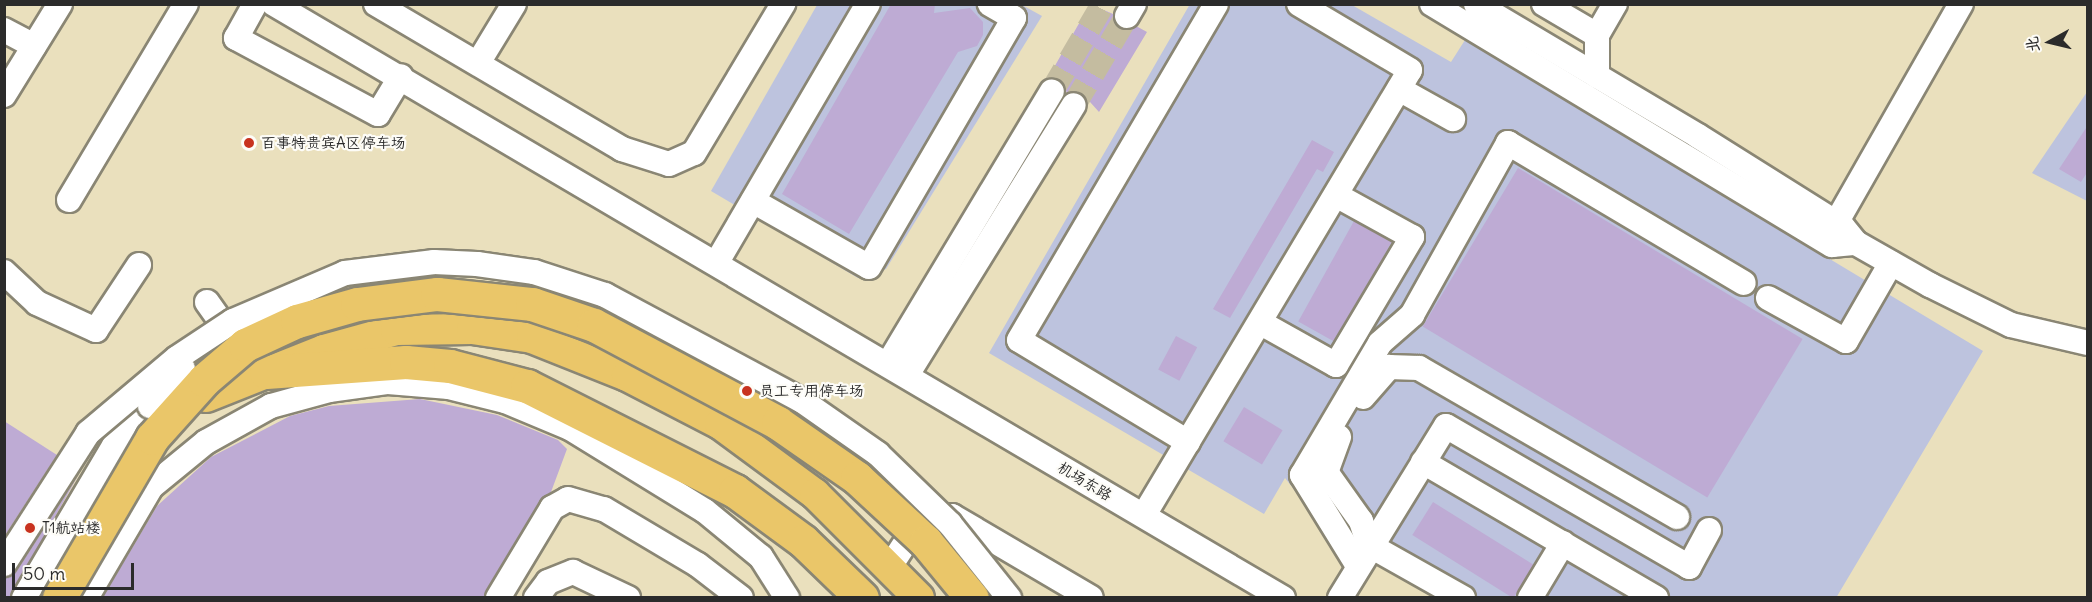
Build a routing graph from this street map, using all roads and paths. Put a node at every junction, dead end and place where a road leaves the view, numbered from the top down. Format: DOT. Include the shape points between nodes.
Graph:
graph roads {
  1 [pos="60,4"];
  2 [pos="186,4"];
  3 [pos="255,4"];
  4 [pos="274,4"];
  5 [pos="376,4"];
  6 [pos="513,4"];
  7 [pos="783,4"];
  8 [pos="868,4"];
  9 [pos="990,4"];
  10 [pos="1216,4"];
  11 [pos="1299,4"];
  12 [pos="1432,4"];
  13 [pos="1476,4"];
  14 [pos="1544,4"];
  15 [pos="1615,4"];
  16 [pos="1961,4"];
  17 [pos="4,30"];
  18 [pos="1597,35"];
  19 [pos="34,46"];
  20 [pos="478,63"];
  21 [pos="401,76"];
  22 [pos="1597,76"];
  23 [pos="7,86"];
  24 [pos="1399,89"];
  25 [pos="1052,91"];
  26 [pos="1074,105"];
  27 [pos="1453,119"];
  28 [pos="1336,195"];
  29 [pos="69,200"];
  30 [pos="753,201"];
  31 [pos="1842,235"];
  32 [pos="717,262"];
  33 [pos="1891,263"];
  34 [pos="139,265"];
  35 [pos="4,272"];
  36 [pos="1744,283"];
  37 [pos="1768,298"];
  38 [pos="207,302"];
  39 [pos="1261,323"];
  40 [pos="235,333"];
  41 [pos="2088,343"];
  42 [pos="897,370"];
  43 [pos="266,372"];
  44 [pos="206,397"];
  45 [pos="1188,442"];
  46 [pos="1423,462"];
  47 [pos="1144,515"];
  48 [pos="1677,517"];
  49 [pos="1709,531"];
  50 [pos="1563,543"];
  51 [pos="1363,555"];
  52 [pos="4,564"];
  53 [pos="891,565"];
  54 [pos="735,594"];
  55 [pos="24,597"];
  56 [pos="60,597"];
  57 [pos="86,597"];
  58 [pos="498,597"];
  59 [pos="536,597"];
  60 [pos="628,597"];
  61 [pos="787,597"];
  62 [pos="862,597"];
  63 [pos="919,597"];
  64 [pos="972,597"];
  65 [pos="1009,597"];
  66 [pos="1091,597"];
  67 [pos="1283,597"];
  68 [pos="1340,597"];
  69 [pos="1463,597"];
  70 [pos="1530,597"];
  71 [pos="1656,597"];
  1 -- 19 [label="street"];
  2 -- 29 [label="street"];
  3 -- 21 [label="street" via="236,38 378,114"];
  4 -- 21 [label="street, 机场东路"];
  5 -- 20 [label="street"];
  6 -- 20 [label="street"];
  7 -- 20 [label="street" via="694,153 669,164 622,149"];
  8 -- 30 [label="street"];
  9 -- 30 [label="street" via="1014,18 869,267"];
  10 -- 45 [label="street" via="1019,340"];
  11 -- 24 [label="street" via="1410,70"];
  12 -- 31 [label="street"];
  13 -- 22 [label="street"];
  14 -- 18 [label="street"];
  15 -- 18 [label="street"];
  16 -- 31 [label="street"];
  17 -- 19 [label="street"];
  18 -- 22 [label="street"];
  19 -- 23 [label="street"];
  21 -- 32 [label="street, 机场东路"];
  22 -- 31 [label="street"];
  24 -- 27 [label="street"];
  24 -- 28 [label="street"];
  25 -- 42 [label="street"];
  26 -- 42 [label="street"];
  28 -- 39 [label="street"];
  28 -- 39 [label="street" via="1412,237 1336,365"];
  30 -- 32 [label="street"];
  31 -- 33 [label="street"];
  32 -- 42 [label="street, 机场东路"];
  33 -- 37 [label="street" via="1846,341"];
  33 -- 41 [label="street" via="2011,325"];
  34 -- 35 [label="street" via="96,330 37,303"];
  36 -- 51 [label="street" via="1508,143 1412,315 1380,343 1302,475"];
  38 -- 40 [label="street"];
  39 -- 45 [label="street"];
  40 -- 43 [label="street"];
  40 -- 44 [label="street"];
  40 -- 52 [label="street, bridge" via="177,358 88,433"];
  40 -- 55 [label="street, bridge" via="196,371 150,406 109,454"];
  40 -- 56 [label="highway, bridge" via="204,380 152,438"];
  40 -- 64 [label="highway, bridge" via="417,295 475,295 532,304 594,325 778,423 857,478 926,542"];
  40 -- 65 [label="street, bridge" via="345,273 434,262 534,272 605,295 801,400 878,454 951,524"];
  42 -- 47 [label="street, 机场东路"];
  43 -- 44 [label="main road"];
  43 -- 53 [label="main road" via="396,330 472,329 532,338 627,376 720,424 815,494"];
  43 -- 62 [label="highway" via="406,362 450,366 527,386 735,490 803,541"];
  45 -- 47 [label="street"];
  46 -- 49 [label="street" via="1446,426 1689,567"];
  46 -- 50 [label="street"];
  46 -- 51 [label="street"];
  47 -- 67 [label="street, 机场东路"];
  48 -- 51 [label="street" via="1404,363 1376,377 1328,456 1326,472 1351,506"];
  50 -- 70 [label="street"];
  50 -- 71 [label="street"];
  51 -- 68 [label="street"];
  51 -- 69 [label="street"];
  53 -- 63 [label="main road"];
  53 -- 66 [label="street" via="912,519 952,516"];
  54 -- 58 [label="street" via="698,565 604,509 568,500 552,508"];
  57 -- 61 [label="street" via="151,487 206,442 271,406 329,390 388,382 449,387 505,401 570,428 705,511 761,557"];
  59 -- 60 [label="street" via="558,575 573,572"];
}
